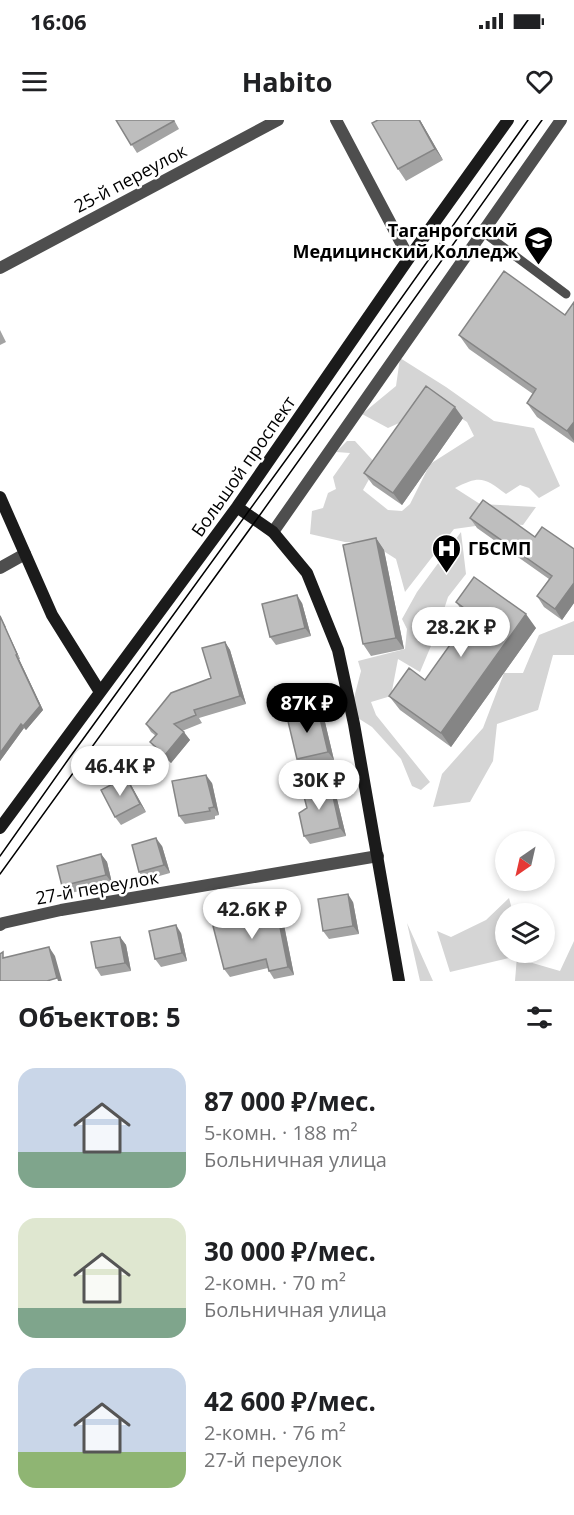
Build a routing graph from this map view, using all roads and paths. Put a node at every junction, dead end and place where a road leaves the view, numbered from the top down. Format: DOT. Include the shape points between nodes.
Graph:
graph roads {
  1 [pos="278,120"];
  2 [pos="336,120"];
  3 [pos="508,120"];
  4 [pos="561,120"];
  5 [pos="483,232"];
  6 [pos="409,258"];
  7 [pos="0,268"];
  8 [pos="566,294"];
  9 [pos="0,497"];
  10 [pos="237,507"];
  11 [pos="273,531"];
  12 [pos="25,554"];
  13 [pos="0,568"];
  14 [pos="100,692"];
  15 [pos="0,828"];
  16 [pos="378,856"];
  17 [pos="0,925"];
  18 [pos="399,981"];
  1 -- 7 [label="street, 25-й переулок"];
  2 -- 6 [label="street"];
  3 -- 6 [label="main road, Большой проспект"];
  4 -- 5 [label="street"];
  5 -- 8 [label="lane"];
  5 -- 11 [label="street"];
  6 -- 10 [label="main road, Большой проспект"];
  9 -- 12 [label="main road"];
  10 -- 11 [label="main road"];
  10 -- 14 [label="main road, Большой проспект"];
  11 -- 16 [label="main road" via="307,573 338,650"];
  12 -- 13 [label="street"];
  12 -- 14 [label="main road" via="52,615"];
  14 -- 15 [label="main road, Большой проспект"];
  16 -- 17 [label="street, 27-й переулок" via="61,910"];
  16 -- 18 [label="main road"];
}
